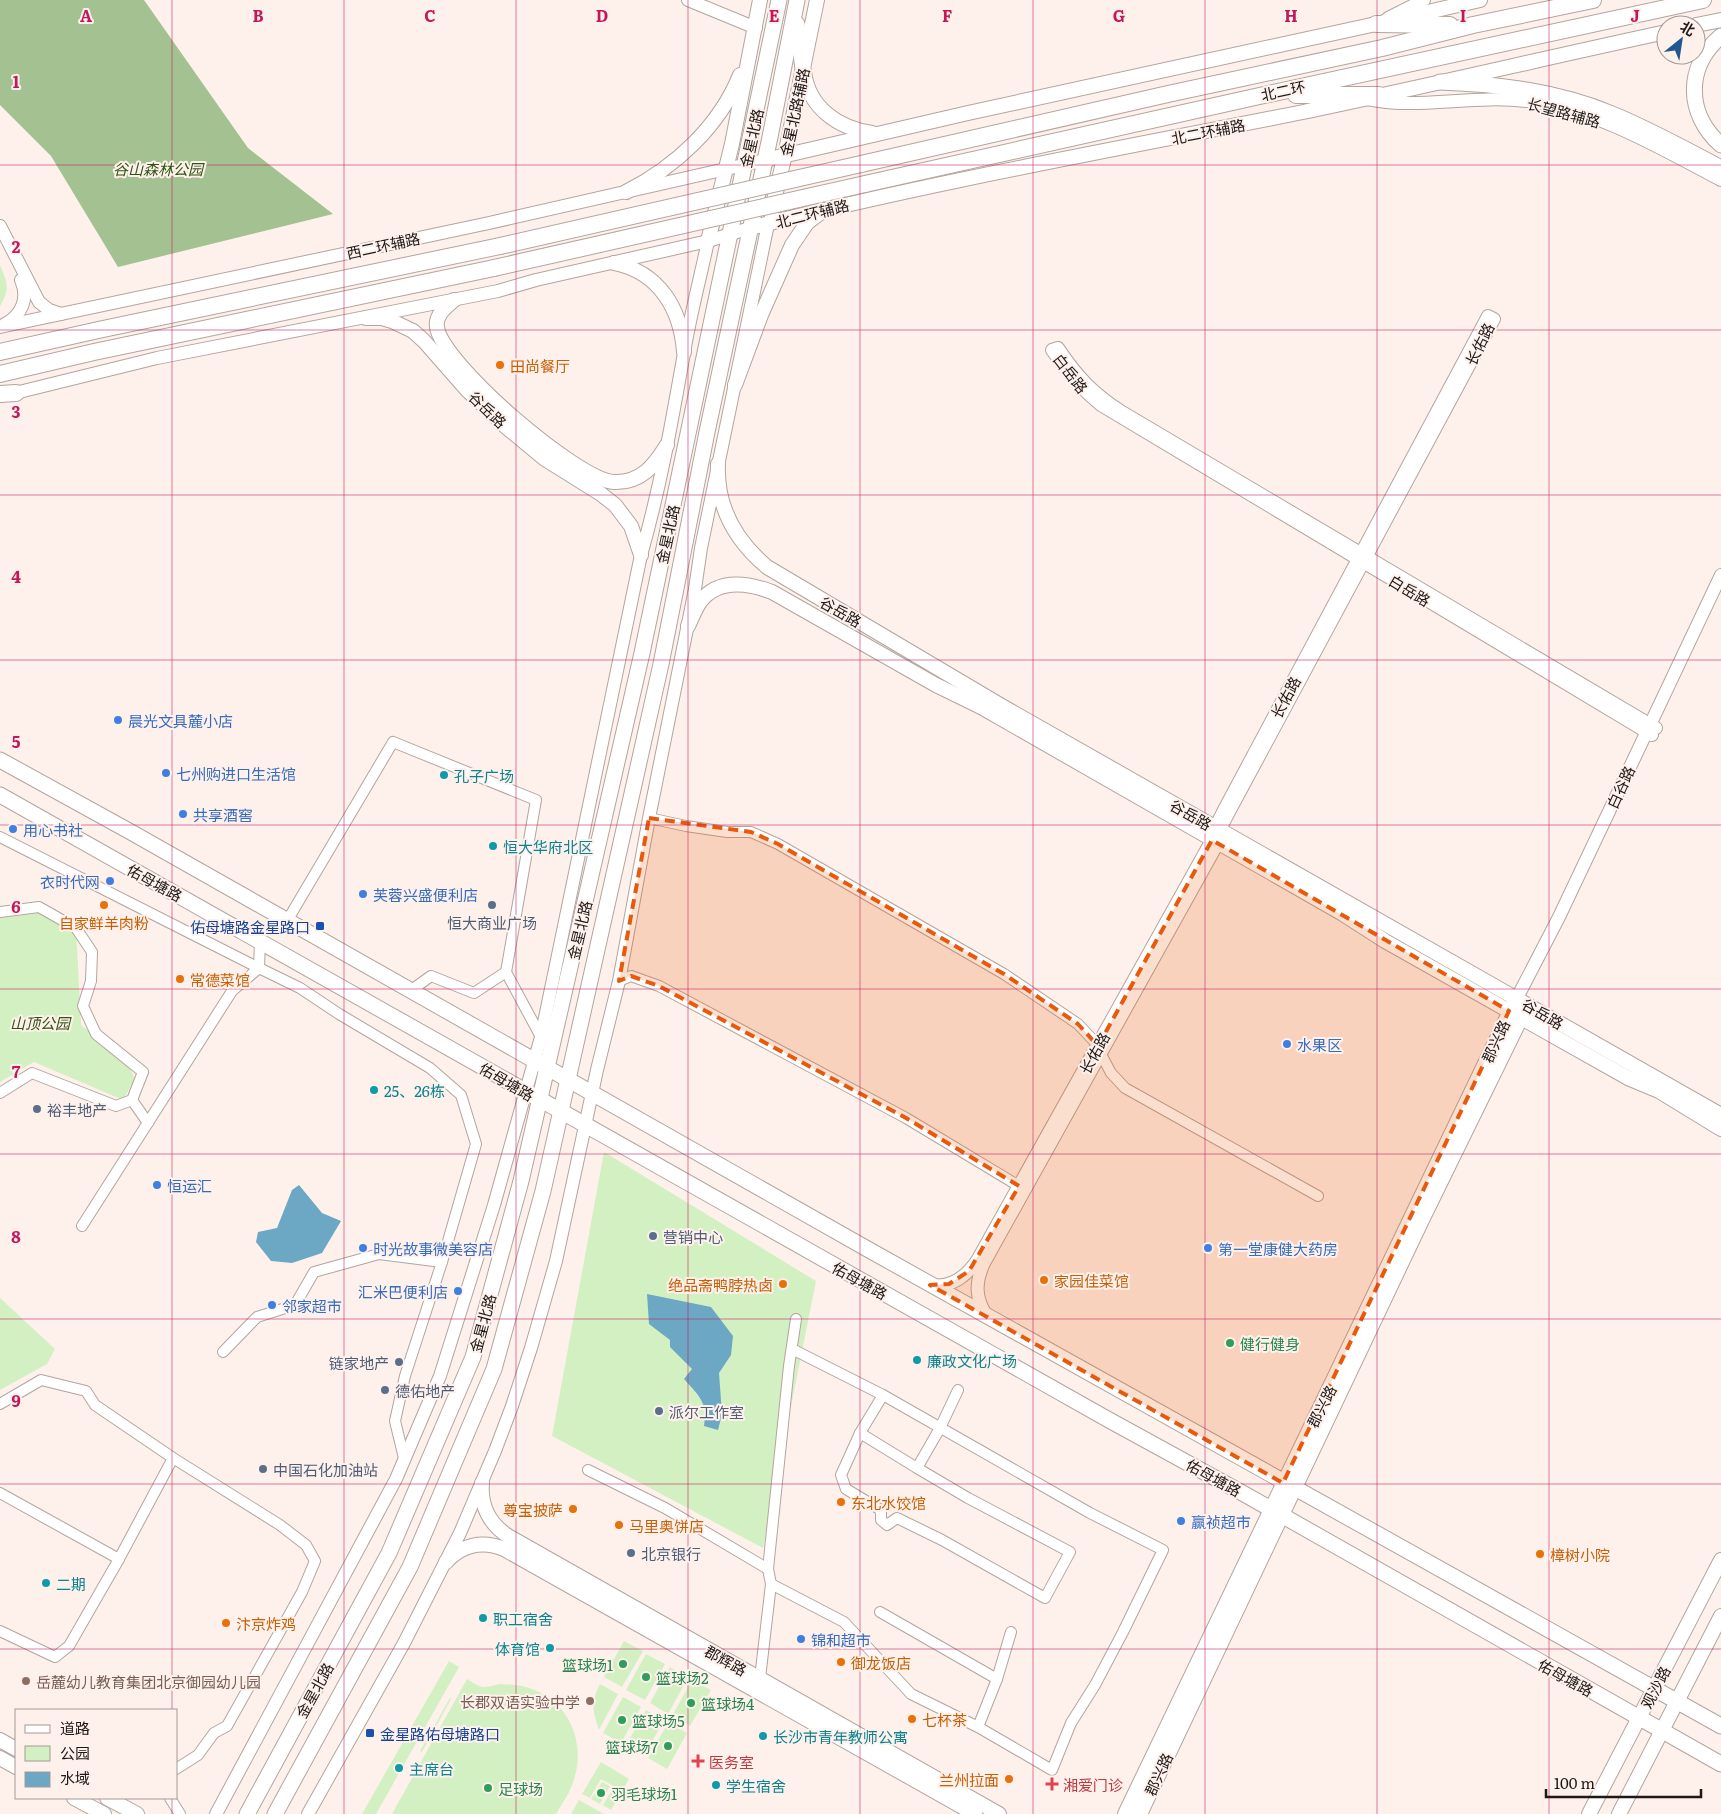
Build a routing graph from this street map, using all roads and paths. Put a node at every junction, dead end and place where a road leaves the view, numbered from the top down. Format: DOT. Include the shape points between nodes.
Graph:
graph roads {
  1 [pos="688,0"];
  2 [pos="760,0"];
  3 [pos="779,0"];
  4 [pos="817,0"];
  5 [pos="1424,0"];
  6 [pos="1480,0"];
  7 [pos="1593,0"];
  8 [pos="1703,0"];
  9 [pos="1569,3"];
  10 [pos="796,6"];
  11 [pos="1721,20"];
  12 [pos="1706,23"];
  13 [pos="1376,24"];
  14 [pos="1473,25"];
  15 [pos="755,34"];
  16 [pos="1656,34"];
  17 [pos="1721,36"];
  18 [pos="804,69"];
  19 [pos="1440,82"];
  20 [pos="1264,95"];
  21 [pos="1372,97"];
  22 [pos="875,134"];
  23 [pos="1721,145"];
  24 [pos="785,155"];
  25 [pos="765,160"];
  26 [pos="745,164"];
  27 [pos="726,168"];
  28 [pos="1721,168"];
  29 [pos="1721,180"];
  30 [pos="626,192"];
  31 [pos="826,209"];
  32 [pos="768,224"];
  33 [pos="0,226"];
  34 [pos="750,228"];
  35 [pos="730,234"];
  36 [pos="0,238"];
  37 [pos="708,241"];
  38 [pos="614,263"];
  39 [pos="454,300"];
  40 [pos="61,314"];
  41 [pos="366,318"];
  42 [pos="0,327"];
  43 [pos="0,352"];
  44 [pos="684,352"];
  45 [pos="0,374"];
  46 [pos="735,384"];
  47 [pos="5,395"];
  48 [pos="667,445"];
  49 [pos="718,464"];
  50 [pos="642,556"];
  51 [pos="1363,558"];
  52 [pos="1721,575"];
  53 [pos="1721,588"];
  54 [pos="688,626"];
  55 [pos="1651,730"];
  56 [pos="0,760"];
  57 [pos="0,795"];
  58 [pos="649,818"];
  59 [pos="1216,835"];
  60 [pos="0,837"];
  61 [pos="0,912"];
  62 [pos="287,921"];
  63 [pos="260,941"];
  64 [pos="259,968"];
  65 [pos="506,972"];
  66 [pos="619,981"];
  67 [pos="410,991"];
  68 [pos="1521,1001"];
  69 [pos="1515,1014"];
  70 [pos="541,1037"];
  71 [pos="1099,1051"];
  72 [pos="541,1064"];
  73 [pos="568,1079"];
  74 [pos="526,1092"];
  75 [pos="0,1093"];
  76 [pos="592,1093"];
  77 [pos="540,1099"];
  78 [pos="132,1100"];
  79 [pos="560,1111"];
  80 [pos="1721,1115"];
  81 [pos="148,1123"];
  82 [pos="585,1125"];
  83 [pos="1721,1128"];
  84 [pos="1019,1186"];
  85 [pos="1318,1196"];
  86 [pos="82,1226"];
  87 [pos="442,1262"];
  88 [pos="930,1284"];
  89 [pos="987,1316"];
  90 [pos="796,1319"];
  91 [pos="792,1349"];
  92 [pos="223,1352"];
  93 [pos="958,1390"];
  94 [pos="882,1395"];
  95 [pos="0,1404"];
  96 [pos="940,1428"];
  97 [pos="860,1433"];
  98 [pos="173,1458"];
  99 [pos="404,1458"];
  100 [pos="917,1468"];
  101 [pos="588,1470"];
  102 [pos="482,1483"];
  103 [pos="1289,1486"];
  104 [pos="0,1493"];
  105 [pos="1276,1512"];
  106 [pos="119,1559"];
  107 [pos="1721,1560"];
  108 [pos="446,1562"];
  109 [pos="768,1569"];
  110 [pos="771,1584"];
  111 [pos="880,1612"];
  112 [pos="1721,1616"];
  113 [pos="0,1631"];
  114 [pos="1010,1632"];
  115 [pos="760,1678"];
  116 [pos="997,1679"];
  117 [pos="1654,1689"];
  118 [pos="1677,1702"];
  119 [pos="1639,1718"];
  120 [pos="1721,1726"];
  121 [pos="978,1727"];
  122 [pos="1662,1731"];
  123 [pos="0,1740"];
  124 [pos="15,1748"];
  125 [pos="0,1758"];
  126 [pos="1721,1764"];
  127 [pos="15,1766"];
  128 [pos="178,1768"];
  129 [pos="76,1799"];
  130 [pos="109,1799"];
  131 [pos="171,1799"];
  132 [pos="104,1814"];
  133 [pos="137,1814"];
  134 [pos="180,1814"];
  135 [pos="216,1814"];
  136 [pos="247,1814"];
  137 [pos="275,1814"];
  138 [pos="308,1814"];
  139 [pos="975,1814"];
  140 [pos="999,1814"];
  141 [pos="1125,1814"];
  142 [pos="1140,1814"];
  143 [pos="1589,1814"];
  144 [pos="1619,1814"];
  1 -- 15 [label="street"];
  2 -- 15 [label="main road"];
  3 -- 26 [label="main road, 金星北路"];
  4 -- 18 [label="main road, 金星北路辅路"];
  5 -- 13 [label="street"];
  6 -- 13 [label="main road"];
  7 -- 9 [label="highway, 北二环"];
  8 -- 20 [label="highway, 北二环"];
  9 -- 14 [label="highway, 北二环"];
  10 -- 18 [label="main road"];
  10 -- 25 [label="main road, 金星北路"];
  11 -- 12 [label="main road"];
  13 -- 14 [label="highway"];
  13 -- 22 [label="main road"];
  14 -- 43 [label="highway, 北二环, bridge" via="500,246"];
  15 -- 27 [label="main road"];
  15 -- 30 [label="main road" via="731,95 714,121 663,170"];
  16 -- 19 [label="main road, 北二环辅路"];
  17 -- 23 [label="main road" via="1710,46 1698,66 1694,90 1695,104 1704,127"];
  18 -- 22 [label="main road" via="807,88 826,115 848,127"];
  18 -- 24 [label="main road, 金星北路辅路"];
  19 -- 21 [label="main road, 北二环辅路"];
  19 -- 28 [label="main road" via="1530,90 1573,101 1611,113"];
  20 -- 21 [label="highway"];
  20 -- 45 [label="highway, 北二环, bridge" via="494,268"];
  21 -- 29 [label="street, 长望路辅路" via="1403,103 1497,99 1547,104 1614,127"];
  21 -- 31 [label="main road, 北二环辅路"];
  22 -- 24 [label="main road"];
  24 -- 25 [label="main road"];
  24 -- 32 [label="main road, 金星北路辅路"];
  25 -- 26 [label="street, 西二环辅路"];
  25 -- 34 [label="main road, 金星北路"];
  26 -- 27 [label="street, 西二环辅路"];
  26 -- 35 [label="main road, 金星北路"];
  27 -- 30 [label="street, 西二环辅路"];
  27 -- 37 [label="main road"];
  30 -- 40 [label="street, 西二环辅路"];
  31 -- 32 [label="main road, 北二环辅路"];
  31 -- 46 [label="main road" via="807,223 792,245"];
  32 -- 34 [label="main road, 北二环辅路"];
  32 -- 46 [label="street"];
  33 -- 40 [label="street" via="39,302"];
  34 -- 35 [label="street"];
  34 -- 73 [label="main road, 金星北路" via="661,664"];
  35 -- 37 [label="street"];
  35 -- 72 [label="main road, 金星北路" via="642,653"];
  36 -- 42 [label="street" via="25,294 16,316"];
  37 -- 38 [label="street"];
  37 -- 44 [label="street"];
  38 -- 39 [label="street"];
  38 -- 44 [label="main road" via="642,273 672,304 680,324"];
  39 -- 41 [label="street"];
  39 -- 48 [label="main road, 谷岳路" via="444,308 436,326 450,353 476,383 552,449 599,478 612,482 640,477 656,463"];
  40 -- 42 [label="street, 西二环辅路"];
  41 -- 47 [label="street" via="156,358"];
  41 -- 50 [label="main road, 谷岳路" via="392,321 412,331 505,426 545,459 615,505 631,526"];
  44 -- 48 [label="street"];
  46 -- 49 [label="street"];
  48 -- 50 [label="street"];
  49 -- 54 [label="street"];
  49 -- 59 [label="main road, 谷岳路" via="718,490 727,516 746,546 767,567"];
  50 -- 70 [label="street"];
  51 -- 51 [label="street, 长佑路" via="1494,319 1488,316"];
  51 -- 51 [label="street, 白岳路" via="1122,412 1091,389 1058,348 1052,350 1075,382 1101,405"];
  51 -- 55 [label="street, 白岳路" via="1443,601"];
  51 -- 59 [label="street, 长佑路"];
  52 -- 55 [label="street, 白谷路"];
  53 -- 55 [label="street, 白谷路"];
  54 -- 58 [label="street"];
  54 -- 59 [label="main road" via="701,601 718,588 743,584 772,592"];
  55 -- 68 [label="street, 白谷路" via="1615,814"];
  56 -- 62 [label="main road, 佑母塘路"];
  57 -- 63 [label="main road, 佑母塘路"];
  58 -- 66 [label="street"];
  58 -- 71 [label="street" via="727,832 751,832 778,844 1004,974 1078,1024"];
  59 -- 68 [label="main road, 谷岳路"];
  59 -- 69 [label="main road"];
  59 -- 71 [label="street, 长佑路"];
  60 -- 64 [label="street"];
  61 -- 78 [label="street" via="40,907 76,928 92,952 91,981 83,1006 96,1034 143,1072"];
  62 -- 65 [label="street" via="392,742 536,800"];
  62 -- 67 [label="main road, 佑母塘路"];
  63 -- 64 [label="street"];
  63 -- 74 [label="main road, 佑母塘路"];
  64 -- 81 [label="street" via="232,991"];
  64 -- 87 [label="street" via="300,988 430,1068 461,1095 476,1144"];
  65 -- 67 [label="street" via="474,993 431,976"];
  65 -- 70 [label="street"];
  66 -- 76 [label="street"];
  66 -- 84 [label="street" via="631,976 659,986 906,1118"];
  67 -- 72 [label="main road, 佑母塘路"];
  68 -- 69 [label="main road, 郡兴路"];
  68 -- 80 [label="main road, 谷岳路"];
  69 -- 83 [label="main road"];
  69 -- 103 [label="main road, 郡兴路" via="1422,1220"];
  70 -- 72 [label="street"];
  71 -- 84 [label="street, 长佑路"];
  71 -- 85 [label="street" via="1111,1073 1125,1088"];
  71 -- 89 [label="street, 长佑路" via="982,1269 977,1294"];
  72 -- 73 [label="main road, 佑母塘路"];
  72 -- 74 [label="street"];
  72 -- 77 [label="main road, 金星北路"];
  73 -- 76 [label="main road, 佑母塘路"];
  73 -- 79 [label="main road, 金星北路"];
  74 -- 77 [label="main road, 佑母塘路"];
  74 -- 99 [label="street" via="440,1376"];
  75 -- 78 [label="street" via="32,1073 116,1106"];
  76 -- 82 [label="street"];
  76 -- 88 [label="main road, 佑母塘路"];
  77 -- 79 [label="main road, 佑母塘路"];
  77 -- 136 [label="main road, 金星北路" via="473,1357 389,1553"];
  78 -- 81 [label="street"];
  79 -- 82 [label="main road, 佑母塘路"];
  79 -- 137 [label="main road, 金星北路" via="543,1191 494,1369 410,1567"];
  81 -- 86 [label="street"];
  82 -- 102 [label="street" via="543,1309 512,1406"];
  82 -- 105 [label="main road, 佑母塘路"];
  84 -- 88 [label="street, 长佑路" via="968,1271 949,1284"];
  87 -- 92 [label="street" via="379,1254 314,1272 295,1305 256,1317"];
  87 -- 99 [label="street" via="405,1376 395,1421"];
  88 -- 89 [label="main road, 佑母塘路"];
  89 -- 103 [label="main road, 佑母塘路"];
  90 -- 91 [label="street"];
  91 -- 94 [label="street"];
  91 -- 109 [label="street"];
  93 -- 96 [label="street"];
  94 -- 96 [label="street"];
  94 -- 97 [label="street"];
  95 -- 98 [label="street" via="41,1380 86,1391 96,1405"];
  96 -- 100 [label="street"];
  96 -- 121 [label="street" via="1090,1513 1163,1550 1100,1676 1071,1723 1052,1770"];
  97 -- 100 [label="street"];
  97 -- 100 [label="street" via="841,1475 846,1489 881,1510 881,1520 888,1525 897,1518 1045,1598 1070,1552"];
  98 -- 106 [label="street"];
  98 -- 128 [label="street" via="280,1526 306,1545 315,1561 302,1592 227,1726 214,1733 198,1755"];
  99 -- 135 [label="street" via="396,1479"];
  101 -- 109 [label="street" via="665,1508"];
  102 -- 108 [label="street"];
  102 -- 115 [label="main road, 郡辉路" via="483,1502 500,1531"];
  103 -- 105 [label="main road, 郡兴路"];
  103 -- 117 [label="main road, 佑母塘路"];
  104 -- 106 [label="street"];
  105 -- 119 [label="main road, 佑母塘路"];
  105 -- 141 [label="main road, 郡兴路"];
  105 -- 142 [label="main road, 郡兴路"];
  106 -- 113 [label="street" via="69,1646 55,1657"];
  107 -- 117 [label="main road, 观沙路"];
  108 -- 138 [label="street"];
  108 -- 139 [label="main road, 郡辉路" via="458,1551 473,1545 487,1544 504,1549"];
  109 -- 110 [label="street"];
  110 -- 115 [label="street"];
  110 -- 121 [label="street" via="844,1622 911,1694"];
  111 -- 116 [label="street"];
  112 -- 118 [label="main road, 观沙路"];
  114 -- 116 [label="street"];
  115 -- 140 [label="main road, 郡辉路"];
  116 -- 121 [label="street"];
  117 -- 118 [label="main road, 佑母塘路"];
  117 -- 119 [label="main road, 观沙路"];
  118 -- 120 [label="main road, 佑母塘路"];
  118 -- 122 [label="main road, 观沙路"];
  119 -- 122 [label="main road, 佑母塘路"];
  119 -- 143 [label="main road, 观沙路"];
  122 -- 126 [label="main road, 佑母塘路"];
  122 -- 144 [label="main road, 观沙路"];
  123 -- 124 [label="main road"];
  125 -- 127 [label="main road"];
  129 -- 132 [label="main road"];
  130 -- 133 [label="main road"];
  131 -- 134 [label="street"];
}
